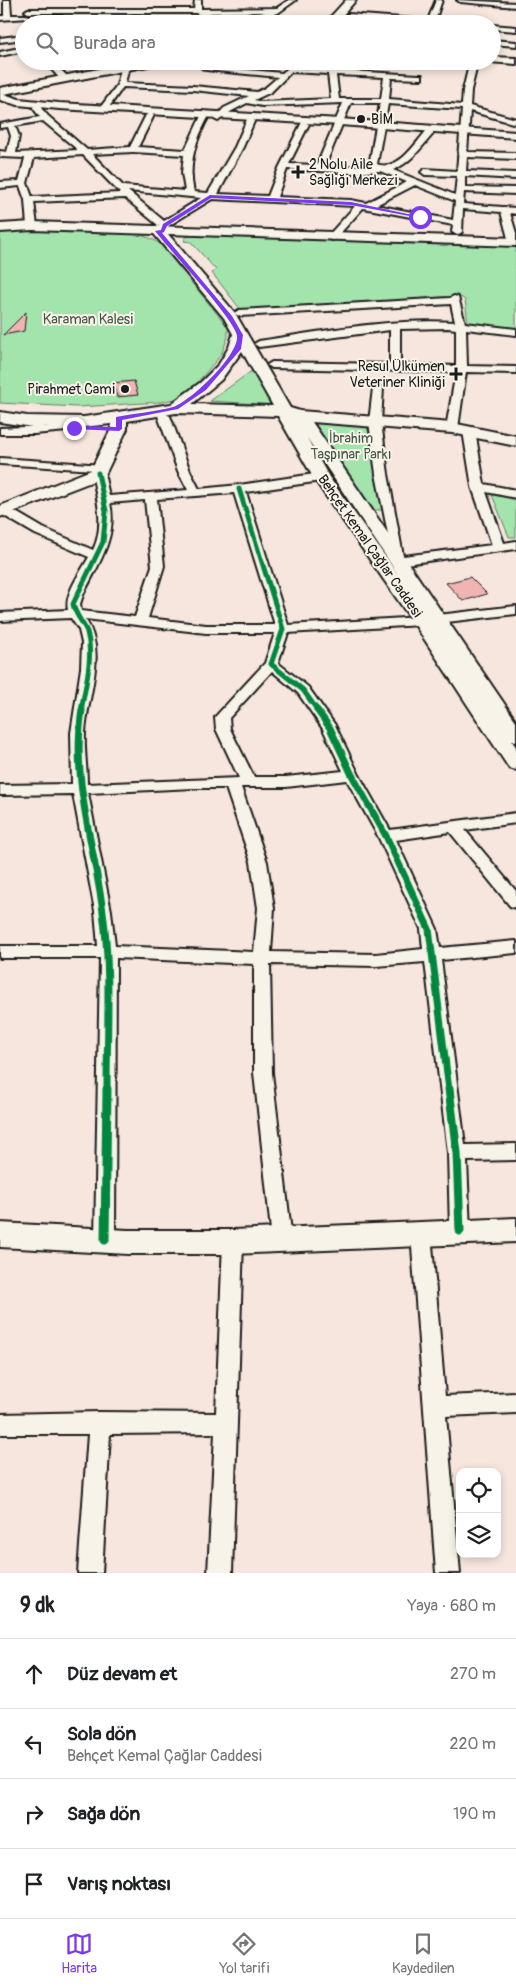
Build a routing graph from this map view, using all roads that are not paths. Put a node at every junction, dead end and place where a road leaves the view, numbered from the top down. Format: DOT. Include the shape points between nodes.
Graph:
graph roads {
  1 [pos="31,0"];
  2 [pos="198,0"];
  3 [pos="293,0"];
  4 [pos="351,0"];
  5 [pos="363,0"];
  6 [pos="439,0"];
  7 [pos="460,0"];
  8 [pos="5,5"];
  9 [pos="516,5"];
  10 [pos="279,10"];
  11 [pos="94,11"];
  12 [pos="197,11"];
  13 [pos="206,14"];
  14 [pos="27,15"];
  15 [pos="49,15"];
  16 [pos="93,15"];
  17 [pos="192,15"];
  18 [pos="264,15"];
  19 [pos="337,15"];
  20 [pos="350,15"];
  21 [pos="433,15"];
  22 [pos="4,18"];
  23 [pos="501,27"];
  24 [pos="516,28"];
  25 [pos="15,38"];
  26 [pos="0,40"];
  27 [pos="501,43"];
  28 [pos="516,44"];
  29 [pos="15,51"];
  30 [pos="0,54"];
  31 [pos="501,60"];
  32 [pos="516,61"];
  33 [pos="56,70"];
  34 [pos="114,70"];
  35 [pos="125,70"];
  36 [pos="205,70"];
  37 [pos="288,70"];
  38 [pos="472,70"];
  39 [pos="332,72"];
  40 [pos="285,73"];
  41 [pos="388,75"];
  42 [pos="419,77"];
  43 [pos="65,79"];
  44 [pos="121,85"];
  45 [pos="193,88"];
  46 [pos="0,91"];
  47 [pos="259,95"];
  48 [pos="0,96"];
  49 [pos="248,101"];
  50 [pos="348,101"];
  51 [pos="384,101"];
  52 [pos="336,102"];
  53 [pos="0,103"];
  54 [pos="38,106"];
  55 [pos="104,108"];
  56 [pos="467,108"];
  57 [pos="150,114"];
  58 [pos="516,115"];
  59 [pos="205,116"];
  60 [pos="503,116"];
  61 [pos="219,117"];
  62 [pos="45,118"];
  63 [pos="251,119"];
  64 [pos="516,122"];
  65 [pos="305,124"];
  66 [pos="339,124"];
  67 [pos="11,125"];
  68 [pos="0,126"];
  69 [pos="380,127"];
  70 [pos="430,132"];
  71 [pos="463,133"];
  72 [pos="516,137"];
  73 [pos="133,149"];
  74 [pos="85,152"];
  75 [pos="189,153"];
  76 [pos="0,154"];
  77 [pos="10,154"];
  78 [pos="462,154"];
  79 [pos="30,156"];
  80 [pos="516,156"];
  81 [pos="284,166"];
  82 [pos="320,168"];
  83 [pos="381,168"];
  84 [pos="425,172"];
  85 [pos="461,173"];
  86 [pos="506,175"];
  87 [pos="516,176"];
  88 [pos="414,182"];
  89 [pos="23,183"];
  90 [pos="0,185"];
  91 [pos="121,188"];
  92 [pos="460,189"];
  93 [pos="512,191"];
  94 [pos="190,195"];
  95 [pos="127,196"];
  96 [pos="210,196"];
  97 [pos="29,200"];
  98 [pos="271,200"];
  99 [pos="459,203"];
  100 [pos="364,205"];
  101 [pos="505,210"];
  102 [pos="516,211"];
  103 [pos="457,223"];
  104 [pos="32,226"];
  105 [pos="0,228"];
  106 [pos="163,230"];
  107 [pos="332,237"];
  108 [pos="456,241"];
  109 [pos="515,242"];
  110 [pos="239,314"];
  111 [pos="395,327"];
  112 [pos="461,327"];
  113 [pos="516,332"];
  114 [pos="240,335"];
  115 [pos="259,344"];
  116 [pos="272,365"];
  117 [pos="395,368"];
  118 [pos="462,368"];
  119 [pos="516,370"];
  120 [pos="378,388"];
  121 [pos="170,412"];
  122 [pos="290,415"];
  123 [pos="0,417"];
  124 [pos="27,421"];
  125 [pos="375,422"];
  126 [pos="119,424"];
  127 [pos="74,428"];
  128 [pos="452,428"];
  129 [pos="0,431"];
  130 [pos="468,431"];
  131 [pos="516,441"];
  132 [pos="0,461"];
  133 [pos="99,470"];
  134 [pos="321,477"];
  135 [pos="478,486"];
  136 [pos="239,489"];
  137 [pos="195,492"];
  138 [pos="516,494"];
  139 [pos="151,498"];
  140 [pos="106,500"];
  141 [pos="3,512"];
  142 [pos="516,545"];
  143 [pos="499,547"];
  144 [pos="96,556"];
  145 [pos="398,561"];
  146 [pos="516,610"];
  147 [pos="75,614"];
  148 [pos="0,617"];
  149 [pos="430,620"];
  150 [pos="140,622"];
  151 [pos="283,629"];
  152 [pos="271,664"];
  153 [pos="516,736"];
  154 [pos="516,763"];
  155 [pos="352,775"];
  156 [pos="240,782"];
  157 [pos="80,789"];
  158 [pos="0,790"];
  159 [pos="516,818"];
  160 [pos="454,826"];
  161 [pos="386,836"];
  162 [pos="516,902"];
  163 [pos="516,947"];
  164 [pos="0,952"];
  165 [pos="107,952"];
  166 [pos="432,955"];
  167 [pos="262,958"];
  168 [pos="516,1152"];
  169 [pos="457,1153"];
  170 [pos="516,1230"];
  171 [pos="460,1232"];
  172 [pos="421,1233"];
  173 [pos="0,1235"];
  174 [pos="105,1240"];
  175 [pos="282,1240"];
  176 [pos="233,1242"];
  177 [pos="516,1404"];
  178 [pos="436,1406"];
  179 [pos="100,1422"];
  180 [pos="226,1423"];
  181 [pos="0,1424"];
  182 [pos="90,1573"];
  183 [pos="220,1573"];
  184 [pos="448,1573"];
  1 -- 14 [label="street"];
  2 -- 12 [label="street"];
  3 -- 10 [label="street"];
  4 -- 19 [label="main road"];
  5 -- 20 [label="main road"];
  6 -- 21 [label="street"];
  7 -- 9 [label="street"];
  8 -- 22 [label="street"];
  10 -- 12 [label="street"];
  10 -- 18 [label="street"];
  11 -- 12 [label="street"];
  11 -- 15 [label="street"];
  11 -- 16 [label="street"];
  12 -- 13 [label="street"];
  13 -- 17 [label="street"];
  23 -- 24 [label="street"];
  25 -- 26 [label="street"];
  27 -- 28 [label="street"];
  29 -- 30 [label="street"];
  31 -- 32 [label="main road"];
  33 -- 43 [label="street"];
  34 -- 43 [label="main road"];
  35 -- 44 [label="street"];
  36 -- 40 [label="street"];
  36 -- 45 [label="street"];
  37 -- 40 [label="street"];
  38 -- 56 [label="street"];
  39 -- 40 [label="street"];
  39 -- 41 [label="street"];
  39 -- 52 [label="street"];
  40 -- 47 [label="street"];
  41 -- 42 [label="street"];
  41 -- 51 [label="street"];
  43 -- 46 [label="main road"];
  44 -- 45 [label="street"];
  44 -- 55 [label="street"];
  45 -- 47 [label="street"];
  47 -- 49 [label="street"];
  48 -- 54 [label="main road"];
  49 -- 52 [label="street" via="262,104"];
  49 -- 61 [label="street"];
  50 -- 51 [label="street"];
  50 -- 52 [label="street"];
  50 -- 66 [label="street"];
  51 -- 56 [label="street"];
  51 -- 69 [label="street"];
  53 -- 54 [label="main road"];
  54 -- 55 [label="main road"];
  54 -- 57 [label="main road"];
  54 -- 62 [label="street"];
  55 -- 59 [label="main road"];
  56 -- 60 [label="street"];
  56 -- 71 [label="street"];
  57 -- 59 [label="main road"];
  57 -- 73 [label="street"];
  58 -- 60 [label="street"];
  59 -- 61 [label="main road"];
  59 -- 75 [label="street" via="192,139"];
  60 -- 64 [label="street"];
  61 -- 63 [label="main road"];
  62 -- 67 [label="street"];
  62 -- 74 [label="street"];
  63 -- 65 [label="main road"];
  63 -- 66 [label="main road"];
  63 -- 96 [label="street" via="239,147"];
  65 -- 66 [label="main road"];
  65 -- 81 [label="street"];
  66 -- 69 [label="main road"];
  66 -- 82 [label="street"];
  67 -- 68 [label="street"];
  67 -- 77 [label="street" via="15,136"];
  69 -- 70 [label="main road"];
  69 -- 71 [label="main road"];
  69 -- 83 [label="street" via="371,163"];
  70 -- 71 [label="main road"];
  70 -- 83 [label="street" via="400,165"];
  71 -- 72 [label="main road"];
  71 -- 78 [label="street"];
  73 -- 74 [label="street"];
  73 -- 75 [label="street"];
  74 -- 79 [label="street"];
  74 -- 91 [label="street"];
  75 -- 94 [label="street" via="185,178"];
  76 -- 77 [label="street"];
  77 -- 79 [label="street"];
  78 -- 80 [label="street"];
  78 -- 85 [label="street"];
  79 -- 89 [label="street"];
  81 -- 82 [label="street"];
  81 -- 98 [label="street"];
  82 -- 83 [label="street"];
  83 -- 88 [label="street"];
  84 -- 85 [label="street"];
  85 -- 86 [label="street"];
  85 -- 92 [label="street"];
  86 -- 87 [label="street"];
  86 -- 93 [label="street"];
  88 -- 99 [label="street"];
  88 -- 100 [label="street"];
  89 -- 90 [label="street"];
  89 -- 97 [label="street"];
  91 -- 94 [label="street"];
  91 -- 95 [label="street"];
  92 -- 93 [label="street"];
  92 -- 99 [label="street"];
  94 -- 96 [label="street"];
  95 -- 97 [label="street"];
  95 -- 106 [label="street"];
  96 -- 98 [label="street"];
  96 -- 106 [label="street"];
  97 -- 104 [label="street"];
  98 -- 100 [label="street"];
  99 -- 101 [label="street"];
  99 -- 103 [label="street"];
  100 -- 103 [label="street"];
  100 -- 107 [label="street"];
  101 -- 102 [label="street"];
  101 -- 109 [label="street"];
  103 -- 108 [label="street"];
  104 -- 105 [label="main road"];
  104 -- 106 [label="main road"];
  106 -- 107 [label="main road"];
  106 -- 110 [label="main road, Behçet Kemal Çağlar Caddesi"];
  106 -- 114 [label="main road, Behçet Kemal Çağlar Caddesi" via="230,316"];
  107 -- 108 [label="main road"];
  108 -- 109 [label="main road"];
  110 -- 112 [label="street" via="455,300"];
  110 -- 115 [label="main road, Behçet Kemal Çağlar Caddesi"];
  111 -- 112 [label="street"];
  111 -- 115 [label="street"];
  111 -- 117 [label="street"];
  112 -- 113 [label="street"];
  112 -- 118 [label="street"];
  114 -- 121 [label="main road" via="238,349 204,389"];
  114 -- 122 [label="main road, Behçet Kemal Çağlar Caddesi"];
  115 -- 116 [label="main road, Behçet Kemal Çağlar Caddesi"];
  116 -- 117 [label="street"];
  116 -- 122 [label="main road, Behçet Kemal Çağlar Caddesi"];
  117 -- 118 [label="street"];
  118 -- 119 [label="street"];
  118 -- 128 [label="street"];
  120 -- 125 [label="street"];
  121 -- 122 [label="main road"];
  121 -- 126 [label="main road"];
  121 -- 137 [label="street" via="184,471"];
  122 -- 125 [label="main road"];
  122 -- 134 [label="main road, Behçet Kemal Çağlar Caddesi"];
  122 -- 145 [label="main road, Behçet Kemal Çağlar Caddesi"];
  123 -- 124 [label="main road"];
  124 -- 126 [label="main road"];
  124 -- 127 [label="main road"];
  125 -- 128 [label="main road"];
  125 -- 145 [label="street"];
  126 -- 127 [label="main road"];
  126 -- 133 [label="main road"];
  127 -- 129 [label="street"];
  128 -- 130 [label="main road"];
  130 -- 131 [label="main road"];
  130 -- 135 [label="street"];
  132 -- 133 [label="street"];
  133 -- 140 [label="street"];
  133 -- 141 [label="main road"];
  134 -- 136 [label="street"];
  134 -- 149 [label="main road, Behçet Kemal Çağlar Caddesi"];
  135 -- 138 [label="street"];
  135 -- 143 [label="street"];
  136 -- 137 [label="street"];
  136 -- 151 [label="street"];
  137 -- 139 [label="street"];
  139 -- 140 [label="street"];
  139 -- 150 [label="street" via="158,566"];
  140 -- 144 [label="street" via="103,542"];
  141 -- 144 [label="street"];
  142 -- 143 [label="street"];
  143 -- 145 [label="street"];
  144 -- 147 [label="street" via="76,595"];
  145 -- 149 [label="main road, Behçet Kemal Çağlar Caddesi"];
  146 -- 149 [label="street"];
  147 -- 148 [label="street"];
  147 -- 150 [label="street"];
  147 -- 157 [label="street" via="86,630 89,643 78,734"];
  149 -- 151 [label="street"];
  149 -- 153 [label="main road, Behçet Kemal Çağlar Caddesi"];
  149 -- 154 [label="main road, Behçet Kemal Çağlar Caddesi"];
  150 -- 151 [label="street" via="206,629"];
  151 -- 152 [label="street"];
  152 -- 155 [label="street" via="302,690 330,728"];
  152 -- 156 [label="street" via="222,717"];
  155 -- 156 [label="street" via="286,782"];
  155 -- 161 [label="street"];
  156 -- 157 [label="street"];
  156 -- 167 [label="street" via="266,908"];
  157 -- 158 [label="street"];
  157 -- 165 [label="street" via="103,911"];
  159 -- 160 [label="street"];
  160 -- 161 [label="street"];
  160 -- 162 [label="street"];
  161 -- 166 [label="street" via="428,929"];
  163 -- 166 [label="street"];
  164 -- 165 [label="street"];
  165 -- 167 [label="street"];
  165 -- 174 [label="street"];
  166 -- 167 [label="street" via="376,960"];
  166 -- 169 [label="street"];
  167 -- 175 [label="street" via="263,1073"];
  168 -- 169 [label="street"];
  169 -- 171 [label="street"];
  170 -- 171 [label="main road"];
  171 -- 172 [label="main road"];
  172 -- 175 [label="main road"];
  172 -- 178 [label="street"];
  173 -- 174 [label="main road"];
  174 -- 176 [label="main road"];
  175 -- 176 [label="main road"];
  176 -- 180 [label="street"];
  177 -- 178 [label="street"];
  178 -- 184 [label="street"];
  179 -- 180 [label="street"];
  179 -- 181 [label="street"];
  179 -- 182 [label="street"];
  180 -- 183 [label="street"];
}
